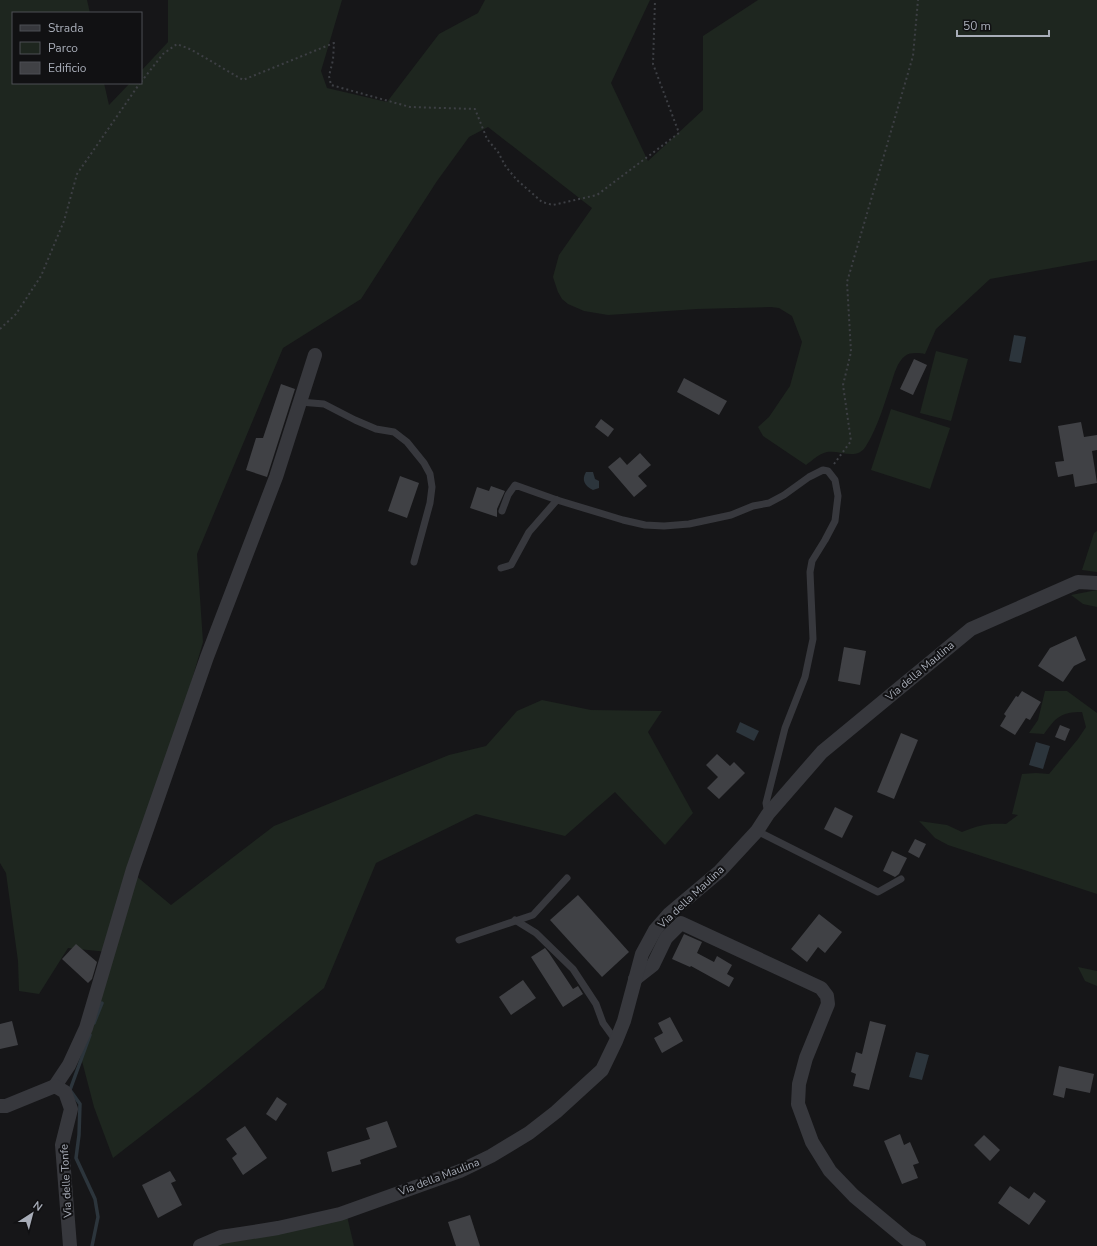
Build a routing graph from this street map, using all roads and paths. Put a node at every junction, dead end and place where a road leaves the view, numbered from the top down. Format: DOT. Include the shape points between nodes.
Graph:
graph roads {
  1 [pos="655,0"];
  2 [pos="918,0"];
  3 [pos="142,80"];
  4 [pos="139,84"];
  5 [pos="0,329"];
  6 [pos="315,355"];
  7 [pos="300,402"];
  8 [pos="828,471"];
  9 [pos="556,500"];
  10 [pos="502,511"];
  11 [pos="414,562"];
  12 [pos="501,568"];
  13 [pos="1097,583"];
  14 [pos="768,814"];
  15 [pos="757,831"];
  16 [pos="567,878"];
  17 [pos="901,879"];
  18 [pos="515,920"];
  19 [pos="459,940"];
  20 [pos="635,979"];
  21 [pos="616,1041"];
  22 [pos="55,1086"];
  23 [pos="0,1106"];
  24 [pos="70,1246"];
  25 [pos="200,1246"];
  26 [pos="919,1246"];
  1 -- 3 [label="path" via="653,64 679,133 597,195 554,205 542,202 506,167 487,139 474,108 410,107 331,85 329,76 334,43 243,80 177,44 163,54"];
  2 -- 8 [label="path" via="912,56 847,282 851,352 843,385 851,441"];
  4 -- 5 [label="path" via="77,174 64,221 41,276 16,314"];
  6 -- 7 [label="street"];
  7 -- 11 [label="lane" via="324,404 355,420 394,432 407,442 424,463 430,474 432,487"];
  7 -- 22 [label="street" via="276,477 207,657 133,869 86,1028 69,1065"];
  8 -- 9 [label="lane" via="823,470 809,477 784,495 769,502 731,515 688,524 645,525"];
  8 -- 14 [label="lane" via="835,480 838,496 834,521 812,561 810,572 813,639 805,677 785,728 766,803"];
  9 -- 10 [label="lane" via="515,485"];
  9 -- 12 [label="lane" via="529,532 511,565"];
  13 -- 14 [label="street, Via della Maulina" via="1078,582 971,629 822,752"];
  14 -- 15 [label="street, Via della Maulina"];
  15 -- 17 [label="lane" via="878,892"];
  15 -- 20 [label="street, Via della Maulina" via="720,871 669,914 655,930 642,954"];
  16 -- 18 [label="lane" via="533,915"];
  18 -- 19 [label="lane"];
  18 -- 21 [label="lane" via="536,933 573,969"];
  20 -- 21 [label="street, Via della Maulina"];
  20 -- 26 [label="street" via="653,965 666,938 681,923 821,988 827,996 828,1004 806,1058 799,1084 798,1104 812,1142 830,1171 854,1196 907,1240"];
  21 -- 25 [label="street, Via della Maulina" via="602,1070 529,1133 491,1156 460,1171 340,1214 221,1237"];
  22 -- 23 [label="street" via="6,1106"];
  22 -- 24 [label="street, Via delle Tonfe" via="65,1092 71,1109 62,1145"];
}
